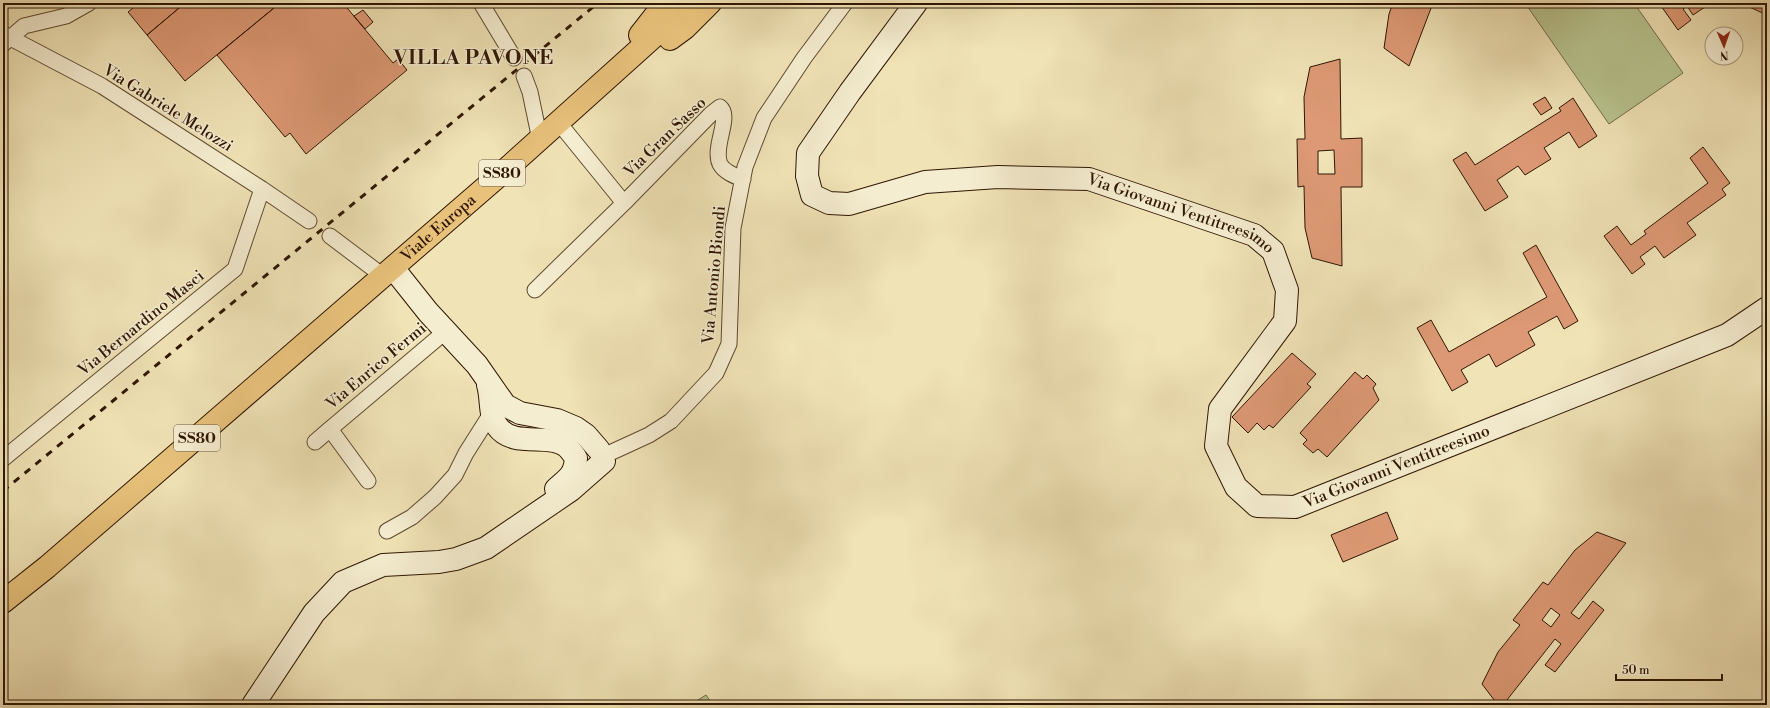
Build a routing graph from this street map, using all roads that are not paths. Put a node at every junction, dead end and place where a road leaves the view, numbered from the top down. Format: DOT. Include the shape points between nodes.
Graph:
graph roads {
  1 [pos="89,3"];
  2 [pos="481,3"];
  3 [pos="665,3"];
  4 [pos="688,3"];
  5 [pos="710,3"];
  6 [pos="845,3"];
  7 [pos="916,3"];
  8 [pos="5,39"];
  9 [pos="514,58"];
  10 [pos="613,72"];
  11 [pos="524,76"];
  12 [pos="559,123"];
  13 [pos="540,140"];
  14 [pos="743,179"];
  15 [pos="262,189"];
  16 [pos="624,203"];
  17 [pos="309,221"];
  18 [pos="330,236"];
  19 [pos="388,272"];
  20 [pos="535,290"];
  21 [pos="1767,308"];
  22 [pos="446,331"];
  23 [pos="487,382"];
  24 [pos="492,412"];
  25 [pos="330,429"];
  26 [pos="315,442"];
  27 [pos="605,454"];
  28 [pos="3,459"];
  29 [pos="368,481"];
  30 [pos="387,530"];
  31 [pos="486,548"];
  32 [pos="3,602"];
  33 [pos="253,705"];
  1 -- 8 [label="street" via="66,16 24,26"];
  2 -- 9 [label="street"];
  3 -- 10 [label="main road, Viale Europa / SS80"];
  4 -- 10 [label="main road, Viale Europa / SS80"];
  5 -- 10 [label="main road, Viale Europa / SS80" via="685,28 664,43"];
  6 -- 14 [label="street, Via Antonio Biondi" via="764,118 745,167"];
  7 -- 21 [label="street, Via Giovanni Ventitreesimo" via="808,153 806,176 812,195 829,203 849,204 925,182 998,177 1089,179 1254,235 1273,251 1287,290 1285,321 1220,409 1216,446 1236,486 1257,506 1295,507 1727,336"];
  8 -- 15 [label="street, Via Gabriele Melozzi" via="102,86"];
  10 -- 12 [label="main road, Viale Europa / SS80"];
  11 -- 13 [label="street"];
  12 -- 13 [label="main road, Viale Europa / SS80"];
  12 -- 16 [label="street, Via Gran Sasso"];
  13 -- 19 [label="main road, Viale Europa / SS80"];
  14 -- 16 [label="street, Via Gran Sasso" via="727,171 720,164 718,149 725,117 724,110 720,107"];
  14 -- 27 [label="street, Via Antonio Biondi" via="732,228 729,344 716,373 671,421 649,435"];
  15 -- 17 [label="street, Via Gabriele Melozzi"];
  15 -- 28 [label="street, Via Bernardino Masci" via="235,269"];
  16 -- 20 [label="street, Via Gran Sasso"];
  18 -- 19 [label="street"];
  19 -- 22 [label="street"];
  19 -- 32 [label="main road, SS80" via="47,567"];
  22 -- 23 [label="street" via="477,365"];
  22 -- 25 [label="street, Via Enrico Fermi"];
  23 -- 24 [label="street"];
  23 -- 27 [label="street" via="505,406 557,420 576,428"];
  24 -- 30 [label="street" via="455,475 412,517"];
  24 -- 31 [label="street" via="497,426 505,434 565,444 576,458 575,469 568,478 516,514"];
  25 -- 26 [label="street, Via Enrico Fermi"];
  25 -- 29 [label="street, Via Enrico Fermi"];
  27 -- 31 [label="street" via="571,490"];
  31 -- 33 [label="street" via="439,562 382,565 343,582 314,614"];
}
